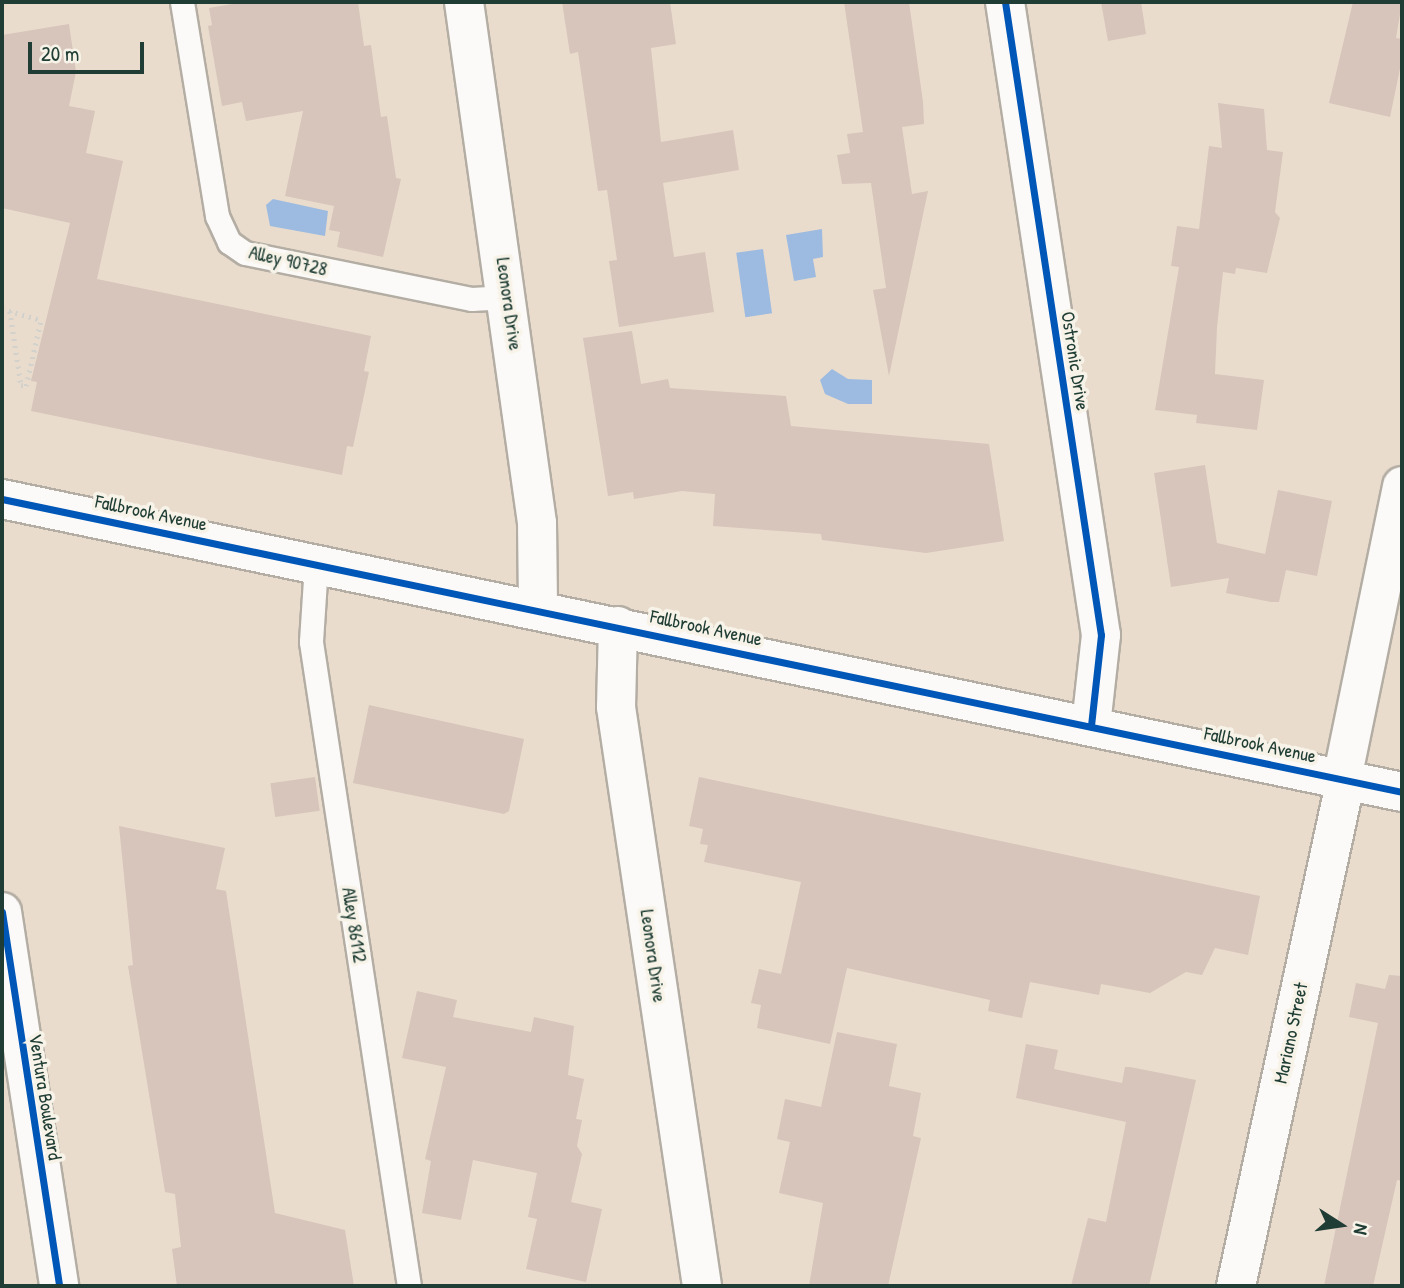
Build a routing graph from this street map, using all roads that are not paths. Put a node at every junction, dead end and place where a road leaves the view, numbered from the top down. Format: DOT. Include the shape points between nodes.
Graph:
graph roads {
  1 [pos="182,2"];
  2 [pos="464,2"];
  3 [pos="1005,2"];
  4 [pos="509,297"];
  5 [pos="1402,486"];
  6 [pos="2,499"];
  7 [pos="316,564"];
  8 [pos="538,608"];
  9 [pos="618,626"];
  10 [pos="1091,726"];
  11 [pos="1344,779"];
  12 [pos="1402,792"];
  13 [pos="2,912"];
  14 [pos="59,1286"];
  15 [pos="409,1286"];
  16 [pos="702,1286"];
  17 [pos="1236,1286"];
  1 -- 4 [label="lane, Alley 90728" via="216,216 229,242 245,253 471,299"];
  2 -- 4 [label="street, Leonora Drive"];
  3 -- 10 [label="street, Ostronic Drive" via="1101,635"];
  4 -- 8 [label="street, Leonora Drive" via="537,523"];
  5 -- 11 [label="street, Mariano Street"];
  6 -- 7 [label="street, Fallbrook Avenue"];
  7 -- 8 [label="street, Fallbrook Avenue"];
  7 -- 15 [label="lane, Alley 86112" via="311,642"];
  8 -- 9 [label="street, Fallbrook Avenue"];
  9 -- 10 [label="street, Fallbrook Avenue"];
  9 -- 16 [label="street, Leonora Drive" via="616,708"];
  10 -- 11 [label="street, Fallbrook Avenue"];
  11 -- 12 [label="street, Fallbrook Avenue"];
  11 -- 17 [label="street, Mariano Street"];
  13 -- 14 [label="street, Ventura Boulevard"];
}
